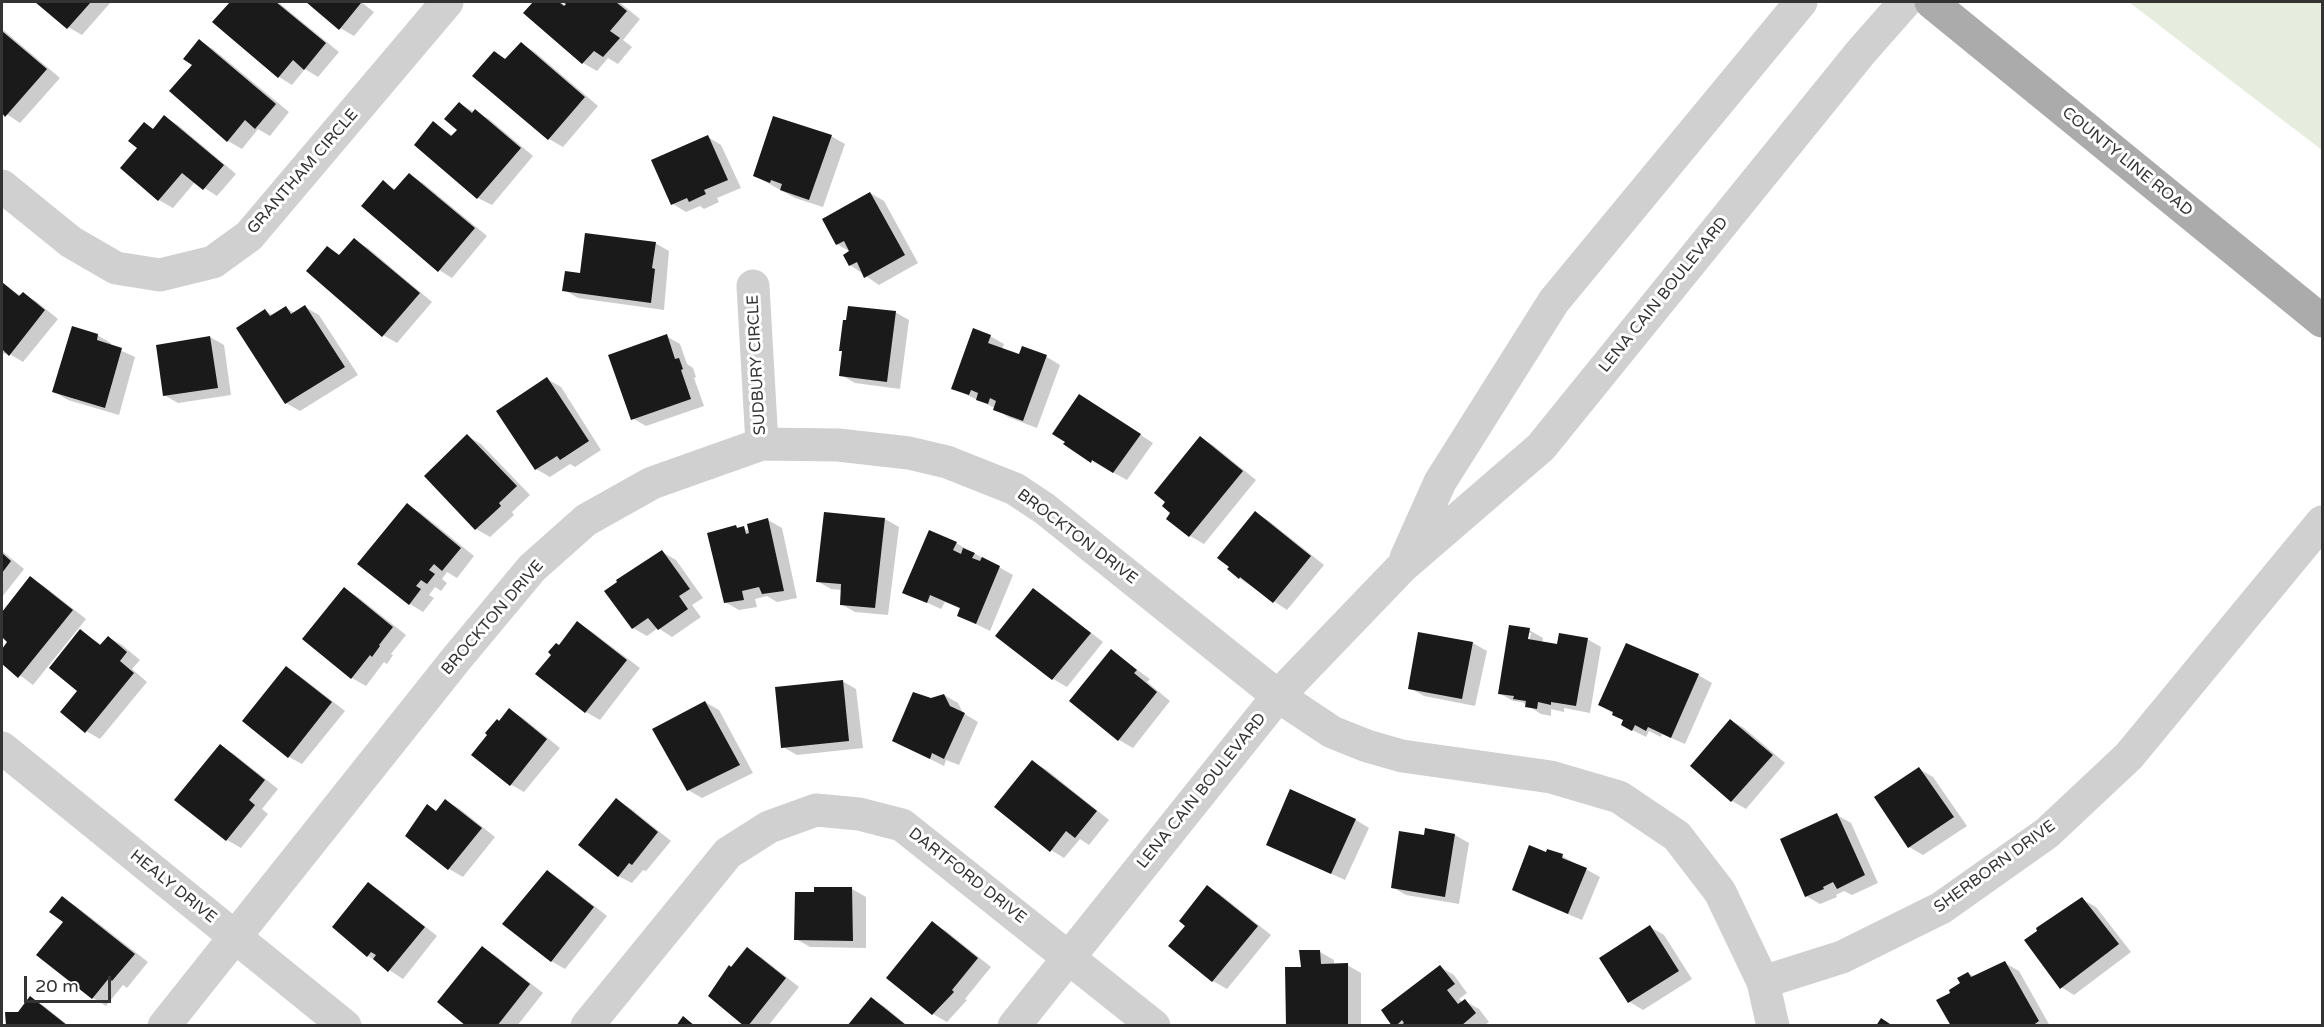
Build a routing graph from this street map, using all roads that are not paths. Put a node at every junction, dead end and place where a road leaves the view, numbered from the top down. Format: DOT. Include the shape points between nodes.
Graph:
graph roads {
  1 [pos="447,2"];
  2 [pos="1800,2"];
  3 [pos="1905,2"];
  4 [pos="1931,2"];
  5 [pos="2,186"];
  6 [pos="753,286"];
  7 [pos="2322,321"];
  8 [pos="762,444"];
  9 [pos="2322,522"];
  10 [pos="1402,567"];
  11 [pos="1278,696"];
  12 [pos="2,748"];
  13 [pos="236,937"];
  14 [pos="1069,957"];
  15 [pos="1762,982"];
  16 [pos="164,1026"];
  17 [pos="345,1026"];
  18 [pos="587,1026"];
  19 [pos="1014,1026"];
  20 [pos="1154,1026"];
  21 [pos="1773,1026"];
  1 -- 5 [label="street, GRANTHAM CIRCLE" via="249,236 213,262 160,275 116,268 70,242"];
  2 -- 10 [label="street, LENA CAIN BOULEVARD" via="1554,301 1440,482"];
  3 -- 10 [label="street, LENA CAIN BOULEVARD" via="1541,447"];
  4 -- 7 [label="main road, COUNTY LINE ROAD"];
  6 -- 8 [label="street, SUDBURY CIRCLE"];
  8 -- 11 [label="street, BROCKTON DRIVE" via="838,445 909,453 947,462 1014,489 1054,516"];
  8 -- 13 [label="street, BROCKTON DRIVE" via="652,483 586,520 532,567"];
  9 -- 15 [label="street, SHERBORN DRIVE" via="2129,756 2047,833 1941,908 1842,957"];
  10 -- 11 [label="street, LENA CAIN BOULEVARD"];
  11 -- 14 [label="street, LENA CAIN BOULEVARD"];
  11 -- 15 [label="street, BROCKTON DRIVE" via="1332,732 1367,746 1402,756 1551,777 1619,797 1677,836 1720,892"];
  12 -- 13 [label="street, HEALY DRIVE"];
  13 -- 16 [label="street, BROCKTON DRIVE"];
  13 -- 17 [label="street, HEALY DRIVE"];
  14 -- 18 [label="street, DARTFORD DRIVE" via="902,825 859,814 816,810 768,827 728,853"];
  14 -- 19 [label="street, LENA CAIN BOULEVARD"];
  14 -- 20 [label="street, DARTFORD DRIVE"];
  15 -- 21 [label="street, BROCKTON DRIVE"];
}
